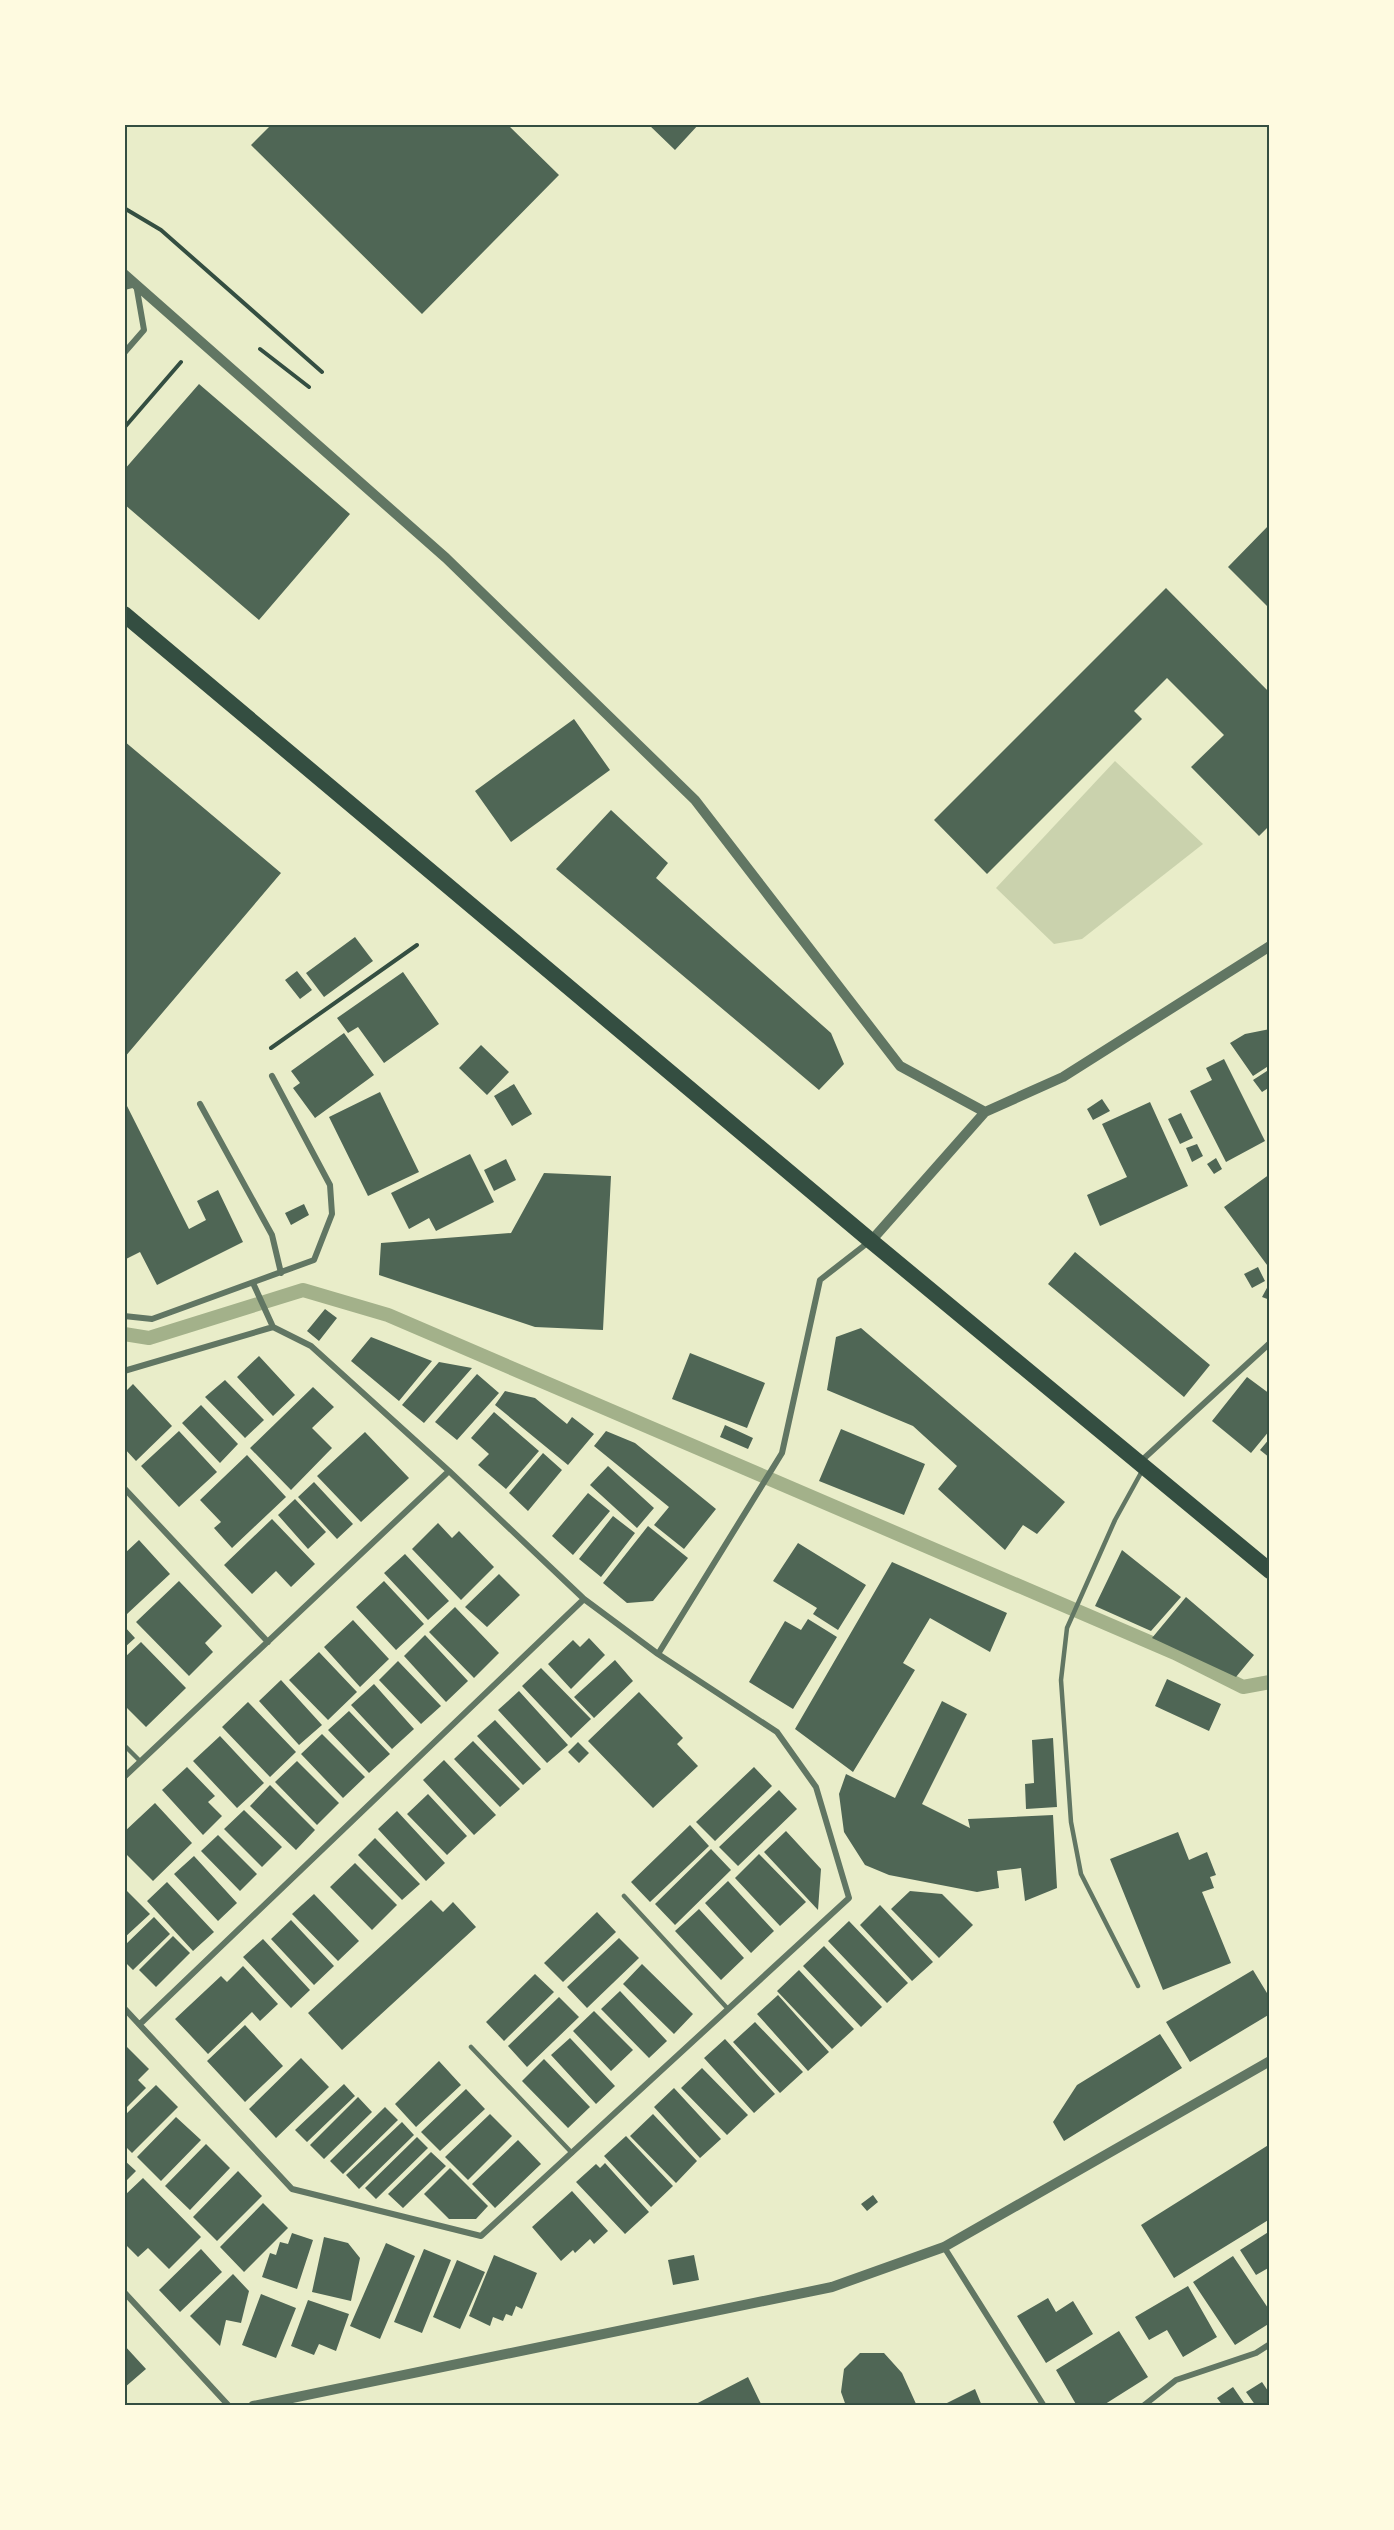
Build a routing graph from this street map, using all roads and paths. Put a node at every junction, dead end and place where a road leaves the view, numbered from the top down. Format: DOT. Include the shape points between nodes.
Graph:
graph roads {
  1 [pos="124,208"];
  2 [pos="124,274"];
  3 [pos="136,284"];
  4 [pos="124,287"];
  5 [pos="255,346"];
  6 [pos="124,353"];
  7 [pos="322,372"];
  8 [pos="309,387"];
  9 [pos="159,388"];
  10 [pos="124,428"];
  11 [pos="124,614"];
  12 [pos="417,945"];
  13 [pos="1269,946"];
  14 [pos="272,1076"];
  15 [pos="200,1104"];
  16 [pos="985,1112"];
  17 [pos="871,1241"];
  18 [pos="281,1273"];
  19 [pos="252,1283"];
  20 [pos="124,1316"];
  21 [pos="273,1327"];
  22 [pos="1269,1343"];
  23 [pos="124,1371"];
  24 [pos="1142,1464"];
  25 [pos="449,1471"];
  26 [pos="124,1488"];
  27 [pos="1269,1571"];
  28 [pos="584,1599"];
  29 [pos="268,1642"];
  30 [pos="658,1654"];
  31 [pos="124,1745"];
  32 [pos="140,1761"];
  33 [pos="124,1777"];
  34 [pos="624,1896"];
  35 [pos="1138,1986"];
  36 [pos="124,2008"];
  37 [pos="728,2009"];
  38 [pos="140,2024"];
  39 [pos="471,2047"];
  40 [pos="1269,2061"];
  41 [pos="572,2153"];
  42 [pos="944,2247"];
  43 [pos="124,2292"];
  44 [pos="1269,2344"];
  45 [pos="228,2406"];
  46 [pos="253,2406"];
  47 [pos="1044,2406"];
  48 [pos="1143,2406"];
  1 -- 7 [label="path" via="160,230"];
  2 -- 3 [label="street"];
  3 -- 4 [label="street"];
  3 -- 6 [label="street" via="144,330"];
  3 -- 16 [label="street" via="447,558 695,800 900,1066"];
  5 -- 8 [label="path"];
  9 -- 10 [label="path"];
  11 -- 17 [label="highway"];
  12 -- 14 [label="path" via="265,1052"];
  13 -- 16 [label="street" via="1064,1077"];
  14 -- 18 [label="street" via="330,1185 332,1214 314,1260"];
  15 -- 18 [label="street" via="272,1235"];
  16 -- 17 [label="street"];
  17 -- 24 [label="highway"];
  17 -- 30 [label="street" via="820,1280 782,1453"];
  18 -- 19 [label="street"];
  19 -- 20 [label="street" via="152,1319"];
  19 -- 21 [label="street"];
  21 -- 23 [label="street"];
  21 -- 25 [label="street" via="311,1346"];
  22 -- 24 [label="street"];
  24 -- 27 [label="highway"];
  24 -- 35 [label="lane" via="1067,1628 1061,1680 1071,1822 1081,1874"];
  25 -- 28 [label="street"];
  25 -- 29 [label="street"];
  26 -- 29 [label="street"];
  28 -- 30 [label="street"];
  28 -- 38 [label="street"];
  29 -- 32 [label="street"];
  30 -- 37 [label="street" via="777,1732 816,1787 849,1898"];
  31 -- 32 [label="lane"];
  32 -- 33 [label="street"];
  34 -- 37 [label="lane"];
  36 -- 38 [label="street"];
  37 -- 41 [label="street"];
  38 -- 41 [label="street" via="292,2189 482,2236"];
  39 -- 41 [label="lane"];
  40 -- 42 [label="street"];
  42 -- 46 [label="street" via="832,2287"];
  42 -- 47 [label="street"];
  43 -- 45 [label="street"];
  44 -- 48 [label="street" via="1256,2353 1176,2380"];
}
